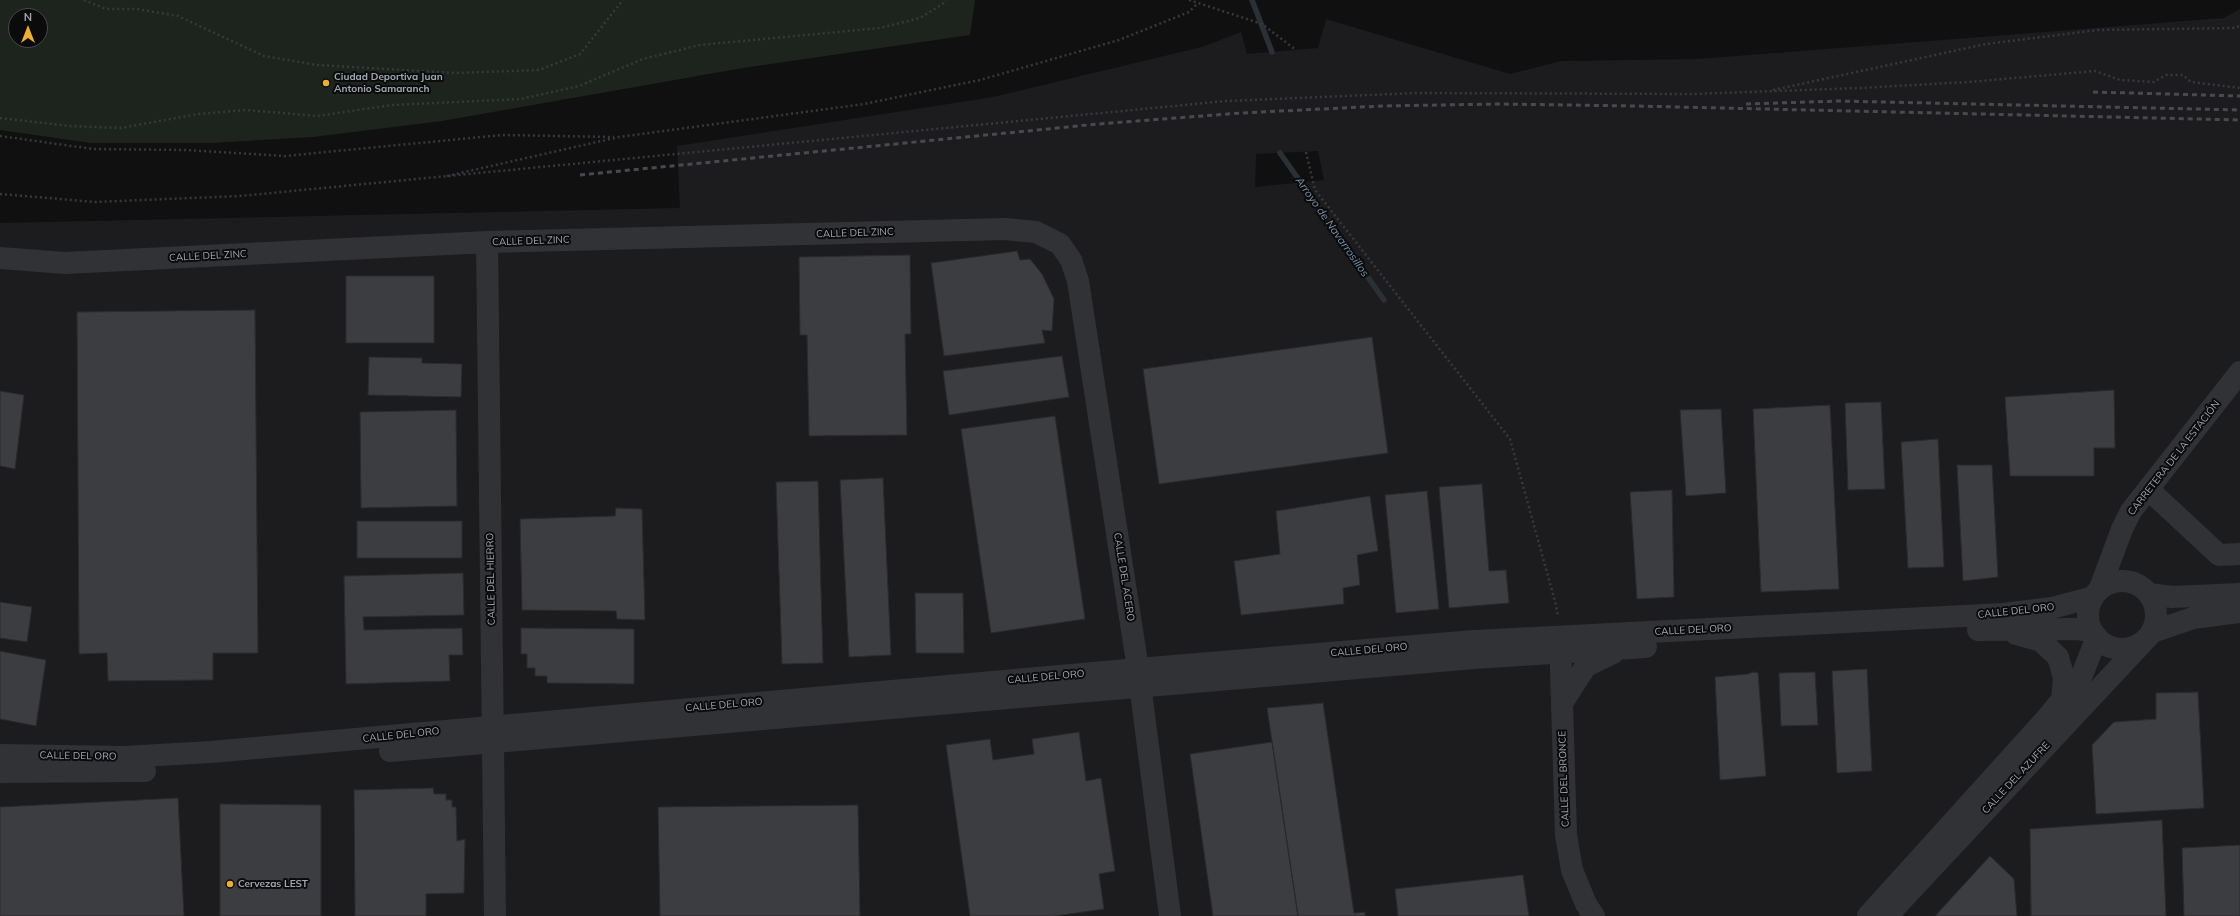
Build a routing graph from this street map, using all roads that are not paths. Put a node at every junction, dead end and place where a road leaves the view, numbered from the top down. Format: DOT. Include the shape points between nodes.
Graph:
graph roads {
  1 [pos="487,242"];
  2 [pos="1060,244"];
  3 [pos="0,258"];
  4 [pos="2240,372"];
  5 [pos="2148,489"];
  6 [pos="2116,548"];
  7 [pos="2240,554"];
  8 [pos="2127,581"];
  9 [pos="2096,593"];
  10 [pos="2149,594"];
  11 [pos="2240,594"];
  12 [pos="2240,612"];
  13 [pos="2002,629"];
  14 [pos="2095,635"];
  15 [pos="2149,636"];
  16 [pos="1553,644"];
  17 [pos="1621,649"];
  18 [pos="1139,678"];
  19 [pos="2062,700"];
  20 [pos="1562,703"];
  21 [pos="493,734"];
  22 [pos="0,755"];
  23 [pos="0,772"];
  24 [pos="495,916"];
  25 [pos="1170,916"];
  26 [pos="1576,916"];
  27 [pos="1594,916"];
  28 [pos="1868,916"];
  29 [pos="1888,916"];
  1 -- 2 [label="street, CALLE DEL ZINC" via="1005,229 1036,232"];
  1 -- 3 [label="street, CALLE DEL ZINC" via="65,262"];
  1 -- 21 [label="street, CALLE DEL HIERRO"];
  2 -- 18 [label="street, CALLE DEL ACERO" via="1071,260 1078,280"];
  4 -- 5 [label="street, CARRETERA DE LA ESTACIÓN"];
  5 -- 6 [label="street, CARRETERA DE LA ESTACIÓN" via="2131,511"];
  5 -- 7 [label="street" via="2219,555"];
  6 -- 8 [label="street"];
  6 -- 9 [label="street, CARRETERA DE LA ESTACIÓN"];
  8 -- 9 [label="street" via="2113,582"];
  8 -- 10 [label="street" via="2139,585"];
  9 -- 14 [label="street" via="2088,615"];
  9 -- 16 [label="street, CALLE DEL ORO" via="2052,608 2002,614"];
  10 -- 11 [label="street" via="2172,597"];
  10 -- 15 [label="street" via="2156,612"];
  12 -- 15 [label="street" via="2194,618"];
  13 -- 14 [label="street, CALLE DEL ORO" via="2076,629"];
  13 -- 17 [label="street, CALLE DEL ORO"];
  13 -- 19 [label="street" via="2041,641 2058,657 2064,678"];
  14 -- 15 [label="street" via="2105,644 2115,648 2137,646"];
  14 -- 19 [label="street, CALLE DEL AZUFRE" via="2082,675"];
  15 -- 29 [label="street, CALLE DEL AZUFRE"];
  16 -- 17 [label="street, CALLE DEL ORO"];
  16 -- 18 [label="street, CALLE DEL ORO"];
  16 -- 20 [label="street, CALLE DEL BRONCE"];
  16 -- 26 [label="street, CALLE DEL BRONCE" via="1550,837 1558,874"];
  17 -- 20 [label="street" via="1586,666"];
  18 -- 21 [label="street, CALLE DEL ORO"];
  18 -- 25 [label="street, CALLE DEL ACERO"];
  19 -- 28 [label="street, CALLE DEL AZUFRE"];
  20 -- 27 [label="street, CALLE DEL BRONCE" via="1566,835 1572,870 1586,904"];
  21 -- 22 [label="street, CALLE DEL ORO" via="123,757"];
  21 -- 23 [label="street, CALLE DEL ORO" via="212,767 123,772"];
  21 -- 24 [label="street, CALLE DEL HIERRO"];
}
